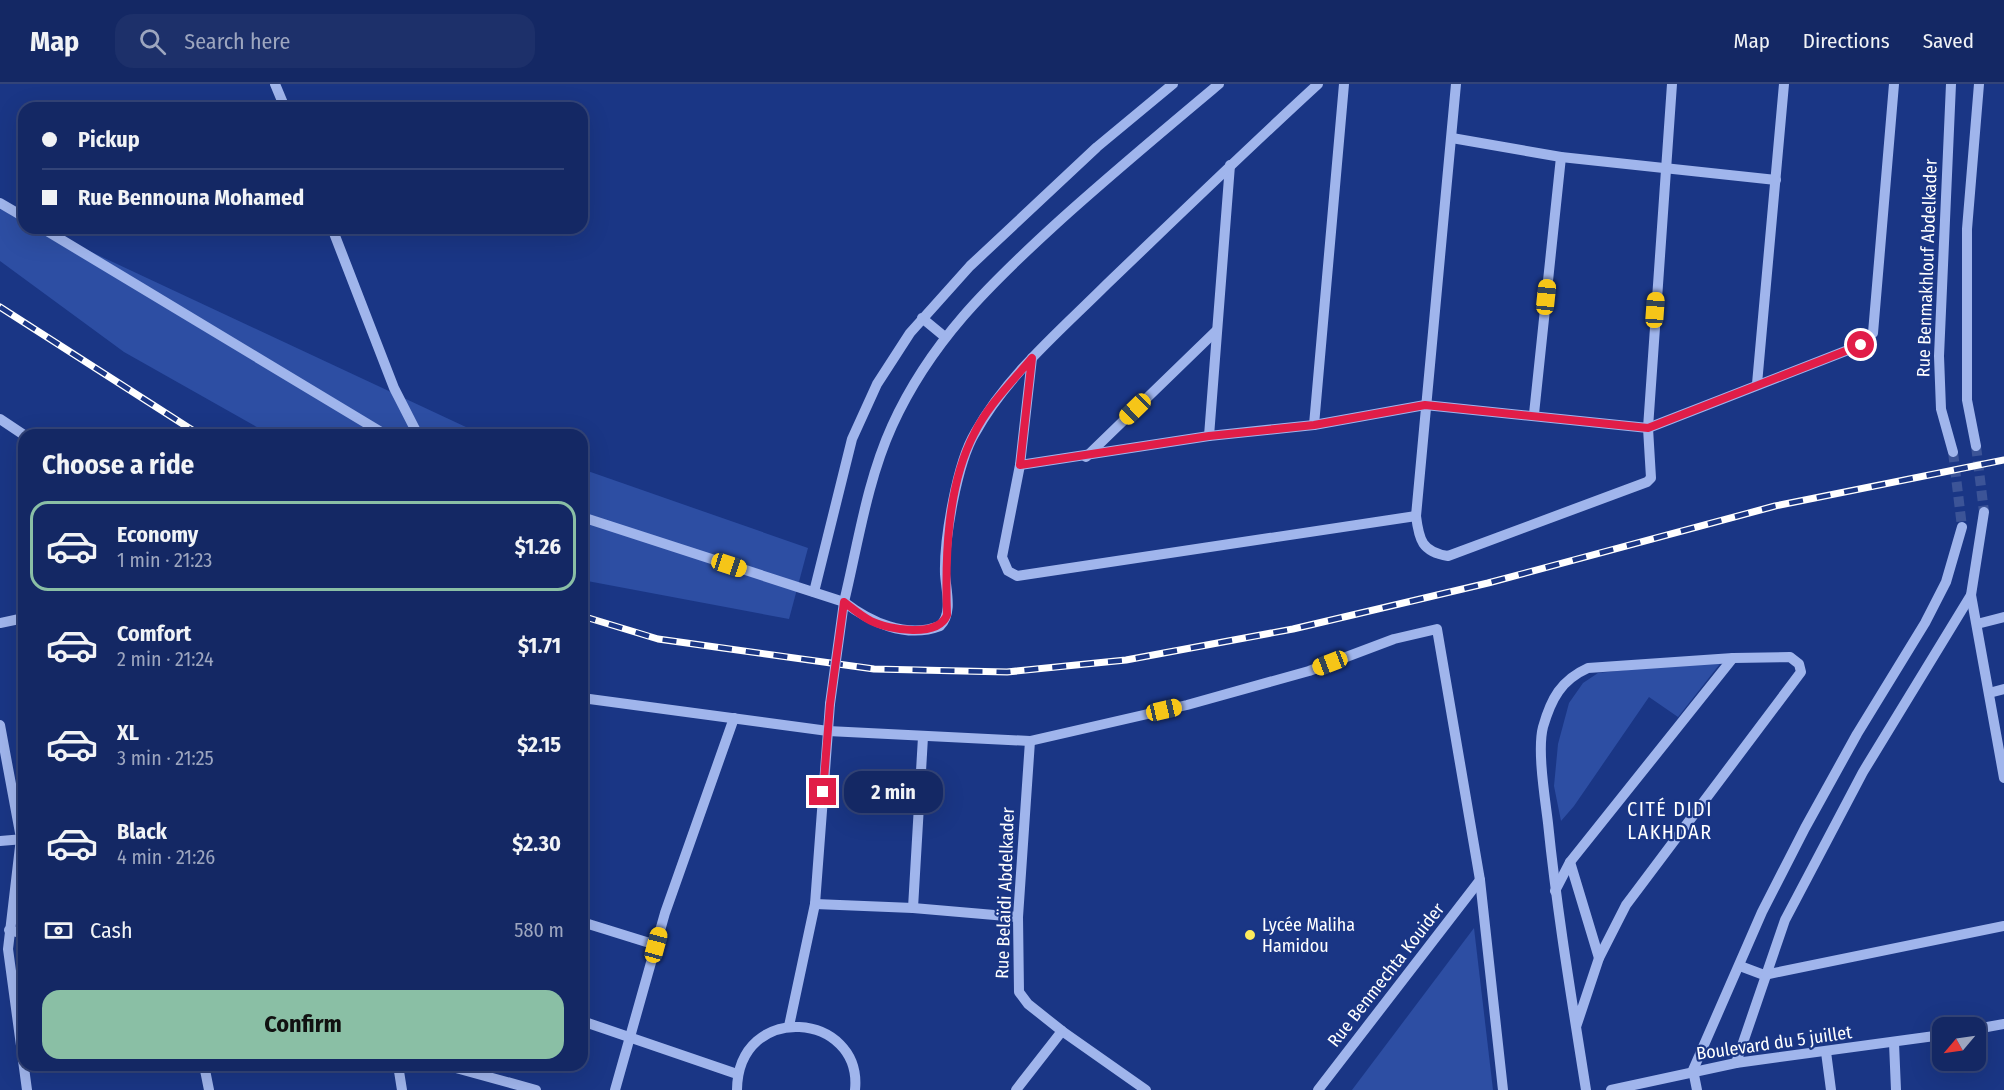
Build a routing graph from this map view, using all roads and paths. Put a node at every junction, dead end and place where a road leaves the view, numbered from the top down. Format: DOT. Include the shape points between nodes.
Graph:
graph roads {
  1 [pos="275,84"];
  2 [pos="1173,84"];
  3 [pos="1219,84"];
  4 [pos="1317,84"];
  5 [pos="1344,84"];
  6 [pos="1456,84"];
  7 [pos="1672,84"];
  8 [pos="1784,84"];
  9 [pos="1894,84"];
  10 [pos="1951,84"];
  11 [pos="1979,84"];
  12 [pos="282,102"];
  13 [pos="1452,138"];
  14 [pos="1561,157"];
  15 [pos="1230,165"];
  16 [pos="1665,170"];
  17 [pos="1776,180"];
  18 [pos="0,203"];
  19 [pos="18,214"];
  20 [pos="52,234"];
  21 [pos="334,234"];
  22 [pos="922,318"];
  23 [pos="1217,330"];
  24 [pos="945,337"];
  25 [pos="1032,358"];
  26 [pos="1757,384"];
  27 [pos="1425,405"];
  28 [pos="1534,414"];
  29 [pos="0,419"];
  30 [pos="1314,425"];
  31 [pos="1648,428"];
  32 [pos="376,429"];
  33 [pos="415,429"];
  34 [pos="18,431"];
  35 [pos="1209,436"];
  36 [pos="1976,446"];
  37 [pos="1953,452"];
  38 [pos="1086,457"];
  39 [pos="1020,465"];
  40 [pos="1983,512"];
  41 [pos="1416,516"];
  42 [pos="588,519"];
  43 [pos="1962,526"];
  44 [pos="814,592"];
  45 [pos="1971,595"];
  46 [pos="844,602"];
  47 [pos="2004,617"];
  48 [pos="18,619"];
  49 [pos="0,622"];
  50 [pos="1977,624"];
  51 [pos="1733,658"];
  52 [pos="2004,689"];
  53 [pos="1989,693"];
  54 [pos="588,699"];
  55 [pos="734,718"];
  56 [pos="0,725"];
  57 [pos="828,731"];
  58 [pos="923,737"];
  59 [pos="1030,741"];
  60 [pos="2004,778"];
  61 [pos="18,818"];
  62 [pos="18,840"];
  63 [pos="0,842"];
  64 [pos="1570,862"];
  65 [pos="18,867"];
  66 [pos="1480,880"];
  67 [pos="1555,892"];
  68 [pos="814,904"];
  69 [pos="913,908"];
  70 [pos="1018,917"];
  71 [pos="588,924"];
  72 [pos="2004,926"];
  73 [pos="9,930"];
  74 [pos="18,932"];
  75 [pos="656,945"];
  76 [pos="1599,958"];
  77 [pos="1740,966"];
  78 [pos="1764,975"];
  79 [pos="18,1023"];
  80 [pos="588,1023"];
  81 [pos="2004,1024"];
  82 [pos="789,1026"];
  83 [pos="1576,1027"];
  84 [pos="1986,1027"];
  85 [pos="1062,1030"];
  86 [pos="628,1037"];
  87 [pos="1932,1037"];
  88 [pos="1894,1043"];
  89 [pos="1826,1052"];
  90 [pos="1736,1063"];
  91 [pos="1693,1070"];
  92 [pos="24,1071"];
  93 [pos="205,1071"];
  94 [pos="399,1071"];
  95 [pos="467,1071"];
  96 [pos="738,1074"];
  97 [pos="27,1090"];
  98 [pos="209,1090"];
  99 [pos="402,1090"];
  100 [pos="536,1090"];
  101 [pos="615,1090"];
  102 [pos="737,1090"];
  103 [pos="855,1090"];
  104 [pos="1016,1090"];
  105 [pos="1146,1090"];
  106 [pos="1318,1090"];
  107 [pos="1503,1090"];
  108 [pos="1586,1090"];
  109 [pos="1611,1090"];
  110 [pos="1696,1090"];
  111 [pos="1831,1090"];
  112 [pos="1896,1090"];
  1 -- 12 [label="street"];
  2 -- 22 [label="street" via="1029,210 948,287"];
  3 -- 24 [label="street" via="1116,170 991,284"];
  4 -- 15 [label="street"];
  5 -- 30 [label="street"];
  6 -- 13 [label="street"];
  7 -- 16 [label="street"];
  8 -- 17 [label="street"];
  9 -- 26 [label="street" via="1873,333 1861,345"];
  10 -- 37 [label="street, Rue Benmakhlouf Abdelkader" via="1939,356 1941,409"];
  11 -- 36 [label="street" via="1967,229 1967,400"];
  13 -- 14 [label="street"];
  13 -- 27 [label="street"];
  14 -- 16 [label="street"];
  14 -- 28 [label="street"];
  15 -- 23 [label="street"];
  15 -- 25 [label="street"];
  16 -- 17 [label="street"];
  16 -- 31 [label="street"];
  17 -- 26 [label="street"];
  18 -- 19 [label="street"];
  20 -- 32 [label="street"];
  21 -- 33 [label="street" via="394,388"];
  22 -- 24 [label="street"];
  22 -- 44 [label="street" via="878,384 852,439"];
  23 -- 35 [label="street"];
  23 -- 38 [label="street"];
  24 -- 46 [label="street" via="905,400 881,453"];
  25 -- 39 [label="street"];
  25 -- 46 [label="street" via="989,409 967,453 955,496 945,560 945,621 916,630 877,624"];
  26 -- 31 [label="street"];
  27 -- 28 [label="street"];
  27 -- 30 [label="street"];
  27 -- 41 [label="street"];
  28 -- 31 [label="street"];
  29 -- 34 [label="street"];
  30 -- 35 [label="street"];
  31 -- 41 [label="street" via="1652,473 1647,482 1491,542 1448,556 1433,554 1421,541"];
  35 -- 38 [label="street"];
  38 -- 39 [label="street"];
  39 -- 41 [label="street" via="1002,557 1008,571 1017,576"];
  40 -- 45 [label="street"];
  42 -- 44 [label="street"];
  43 -- 77 [label="street" via="1946,582 1805,828 1762,912"];
  44 -- 46 [label="street"];
  45 -- 50 [label="street"];
  45 -- 78 [label="street" via="1863,772 1785,920"];
  46 -- 57 [label="street, bridge"];
  47 -- 50 [label="street"];
  48 -- 49 [label="street"];
  50 -- 53 [label="street"];
  51 -- 64 [label="street"];
  51 -- 67 [label="street" via="1588,668 1569,676 1556,694 1542,729"];
  51 -- 76 [label="street" via="1790,657 1799,664 1801,672 1626,905"];
  52 -- 53 [label="street"];
  53 -- 60 [label="street"];
  54 -- 55 [label="street"];
  55 -- 57 [label="street"];
  55 -- 75 [label="street"];
  56 -- 61 [label="street"];
  57 -- 58 [label="street"];
  57 -- 68 [label="street"];
  58 -- 59 [label="street"];
  58 -- 69 [label="street"];
  59 -- 66 [label="street" via="1298,675 1394,639 1437,629"];
  59 -- 70 [label="street, Rue Belaïdi Abdelkader"];
  62 -- 63 [label="street"];
  64 -- 67 [label="street"];
  64 -- 76 [label="street"];
  65 -- 73 [label="street"];
  66 -- 106 [label="street, Rue Benmechta Kouider"];
  66 -- 107 [label="street"];
  67 -- 83 [label="street"];
  68 -- 69 [label="street"];
  68 -- 82 [label="street"];
  69 -- 70 [label="street"];
  70 -- 85 [label="street, Rue Belaïdi Abdelkader" via="1019,992 1028,1004"];
  71 -- 75 [label="street"];
  72 -- 78 [label="street"];
  73 -- 74 [label="street"];
  73 -- 79 [label="street"];
  75 -- 86 [label="street"];
  76 -- 83 [label="street"];
  77 -- 78 [label="street"];
  77 -- 91 [label="street"];
  78 -- 90 [label="street"];
  80 -- 86 [label="street"];
  81 -- 84 [label="street"];
  82 -- 96 [label="street" via="757,1040 745,1054"];
  82 -- 103 [label="street" via="822,1032 839,1044 851,1062"];
  83 -- 108 [label="street"];
  85 -- 104 [label="street"];
  85 -- 105 [label="street, Rue Belaïdi Abdelkader"];
  86 -- 96 [label="street"];
  86 -- 101 [label="street"];
  87 -- 88 [label="street, Boulevard du 5 juillet"];
  88 -- 89 [label="street, Boulevard du 5 juillet"];
  88 -- 112 [label="street"];
  89 -- 90 [label="street, Boulevard du 5 juillet"];
  89 -- 111 [label="street"];
  90 -- 91 [label="street, Boulevard du 5 juillet"];
  91 -- 109 [label="street, Boulevard du 5 juillet"];
  91 -- 110 [label="street"];
  92 -- 97 [label="street"];
  93 -- 98 [label="street"];
  94 -- 99 [label="street"];
  95 -- 100 [label="street"];
  96 -- 102 [label="street"];
}
